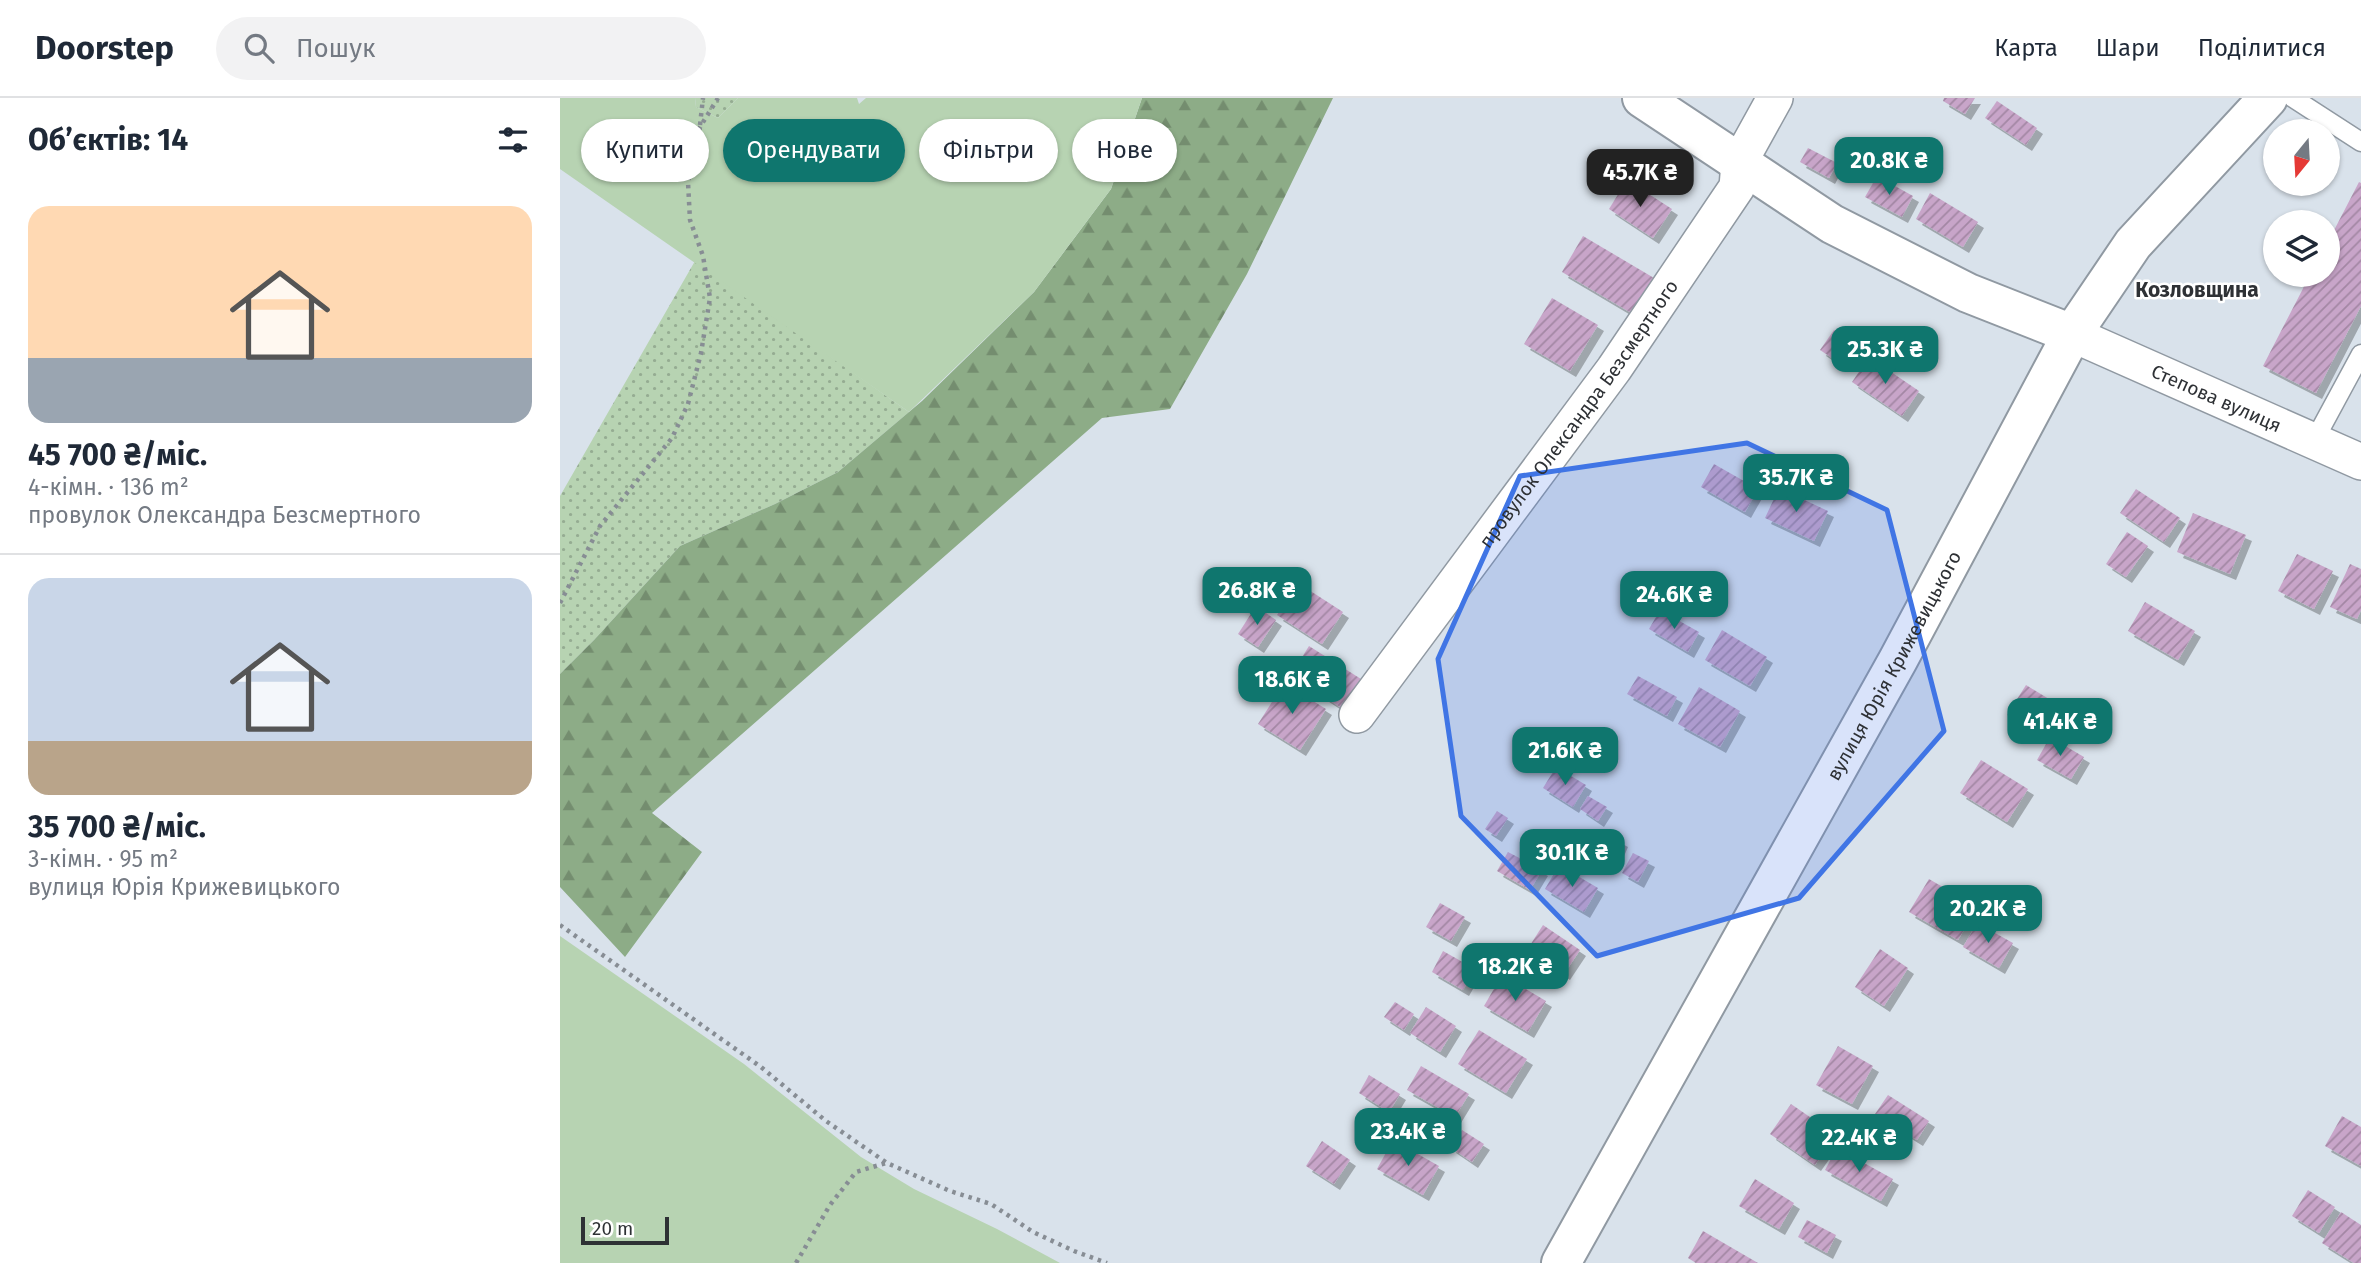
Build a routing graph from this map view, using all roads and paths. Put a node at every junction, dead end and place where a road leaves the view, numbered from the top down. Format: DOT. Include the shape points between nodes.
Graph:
graph roads {
  1 [pos="703,98"];
  2 [pos="718,98"];
  3 [pos="1642,98"];
  4 [pos="1775,98"];
  5 [pos="2268,98"];
  6 [pos="2293,98"];
  7 [pos="701,119"];
  8 [pos="705,119"];
  9 [pos="2361,142"];
  10 [pos="1739,163"];
  11 [pos="688,182"];
  12 [pos="2072,334"];
  13 [pos="2361,354"];
  14 [pos="2314,441"];
  15 [pos="2361,462"];
  16 [pos="560,603"];
  17 [pos="1357,715"];
  18 [pos="560,925"];
  19 [pos="887,1163"];
  20 [pos="796,1263"];
  21 [pos="1107,1263"];
  22 [pos="1561,1263"];
  1 -- 7 [label="path"];
  2 -- 8 [label="path"];
  3 -- 10 [label="street"];
  4 -- 10 [label="street, провулок Олександра Безсмертного"];
  5 -- 12 [label="street, вулиця Юрія Крижевицького" via="2133,244"];
  6 -- 9 [label="lane"];
  10 -- 12 [label="street" via="1832,224 1968,293"];
  10 -- 17 [label="street, провулок Олександра Безсмертного" via="1737,187 1614,369"];
  11 -- 16 [label="path" via="690,220 703,256 710,298 688,404 672,438 600,526"];
  12 -- 14 [label="street, Степова вулиця"];
  12 -- 22 [label="street, вулиця Юрія Крижевицького" via="1898,660"];
  13 -- 14 [label="lane"];
  14 -- 15 [label="street, Степова вулиця"];
  18 -- 19 [label="path"];
  19 -- 20 [label="path" via="856,1172 830,1205"];
  19 -- 21 [label="path" via="991,1204 1033,1232"];
}
